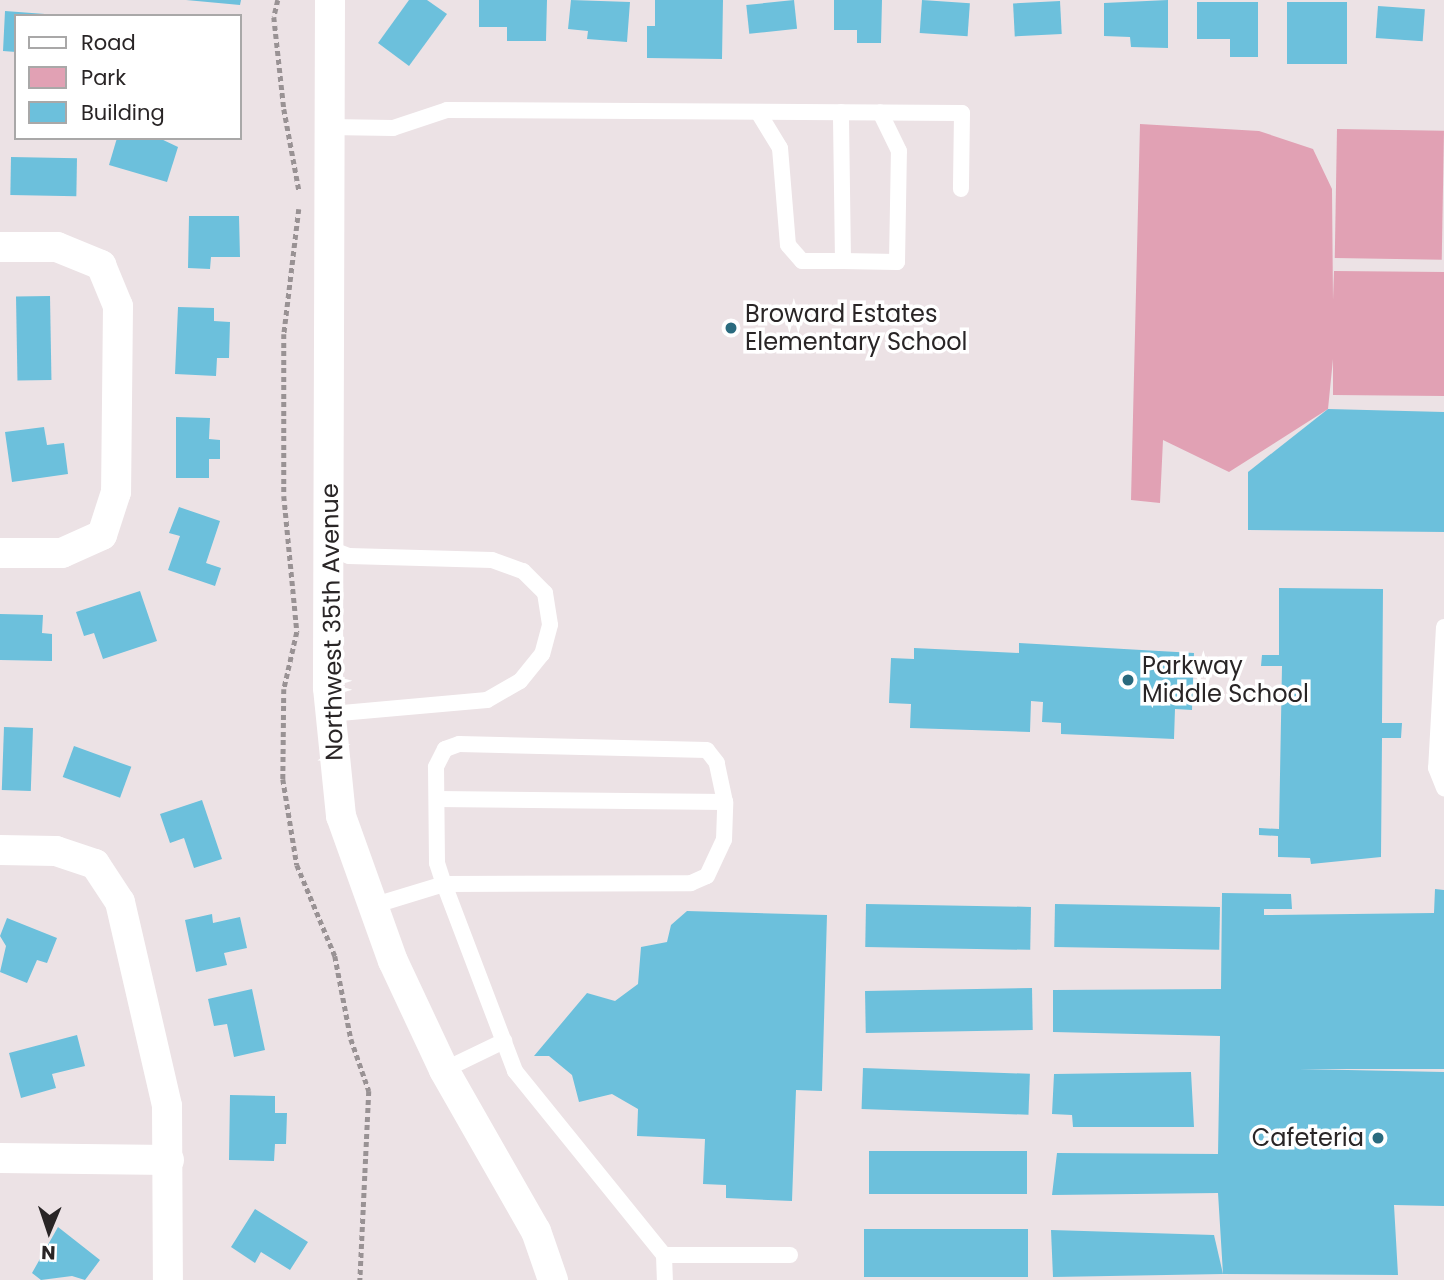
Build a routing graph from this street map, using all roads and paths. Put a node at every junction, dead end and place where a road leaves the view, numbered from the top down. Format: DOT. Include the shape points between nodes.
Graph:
graph roads {
  1 [pos="330,0"];
  2 [pos="758,112"];
  3 [pos="841,112"];
  4 [pos="880,112"];
  5 [pos="329,127"];
  6 [pos="961,189"];
  7 [pos="0,247"];
  8 [pos="843,261"];
  9 [pos="328,548"];
  10 [pos="0,553"];
  11 [pos="1444,627"];
  12 [pos="329,714"];
  13 [pos="1444,789"];
  14 [pos="437,799"];
  15 [pos="725,802"];
  16 [pos="0,850"];
  17 [pos="444,884"];
  18 [pos="372,906"];
  19 [pos="504,1041"];
  20 [pos="444,1070"];
  21 [pos="0,1158"];
  22 [pos="169,1160"];
  23 [pos="664,1255"];
  24 [pos="790,1255"];
  25 [pos="168,1280"];
  26 [pos="553,1280"];
  27 [pos="666,1280"];
  1 -- 5 [label="street, Northwest 35th Avenue"];
  2 -- 3 [label="lane"];
  2 -- 5 [label="lane" via="447,110 393,128"];
  2 -- 8 [label="lane" via="780,148 788,244 802,261"];
  3 -- 4 [label="lane"];
  3 -- 8 [label="lane"];
  4 -- 6 [label="lane" via="962,113"];
  4 -- 8 [label="lane" via="898,151 897,262"];
  5 -- 9 [label="street, Northwest 35th Avenue"];
  7 -- 10 [label="street" via="57,247 101,265 118,306 116,492 102,535 62,553"];
  9 -- 12 [label="street, Northwest 35th Avenue"];
  9 -- 12 [label="lane" via="349,556 492,560 523,571 545,593 551,625 542,654 520,681 487,700"];
  11 -- 13 [label="lane" via="1436,768"];
  12 -- 18 [label="street, Northwest 35th Avenue" via="341,816"];
  14 -- 15 [label="lane"];
  14 -- 15 [label="lane" via="436,766 445,749 459,744 556,745 707,750 717,763"];
  14 -- 17 [label="lane" via="438,863"];
  15 -- 17 [label="lane" via="720,858 707,876 691,883"];
  16 -- 22 [label="street" via="56,851 95,864 120,902 167,1106"];
  17 -- 18 [label="lane"];
  17 -- 19 [label="lane"];
  18 -- 20 [label="street, Northwest 35th Avenue"];
  19 -- 20 [label="lane"];
  19 -- 23 [label="lane" via="515,1071"];
  20 -- 26 [label="street, Northwest 35th Avenue" via="536,1231"];
  21 -- 22 [label="street"];
  22 -- 25 [label="street"];
  23 -- 24 [label="lane"];
  23 -- 27 [label="lane"];
}
